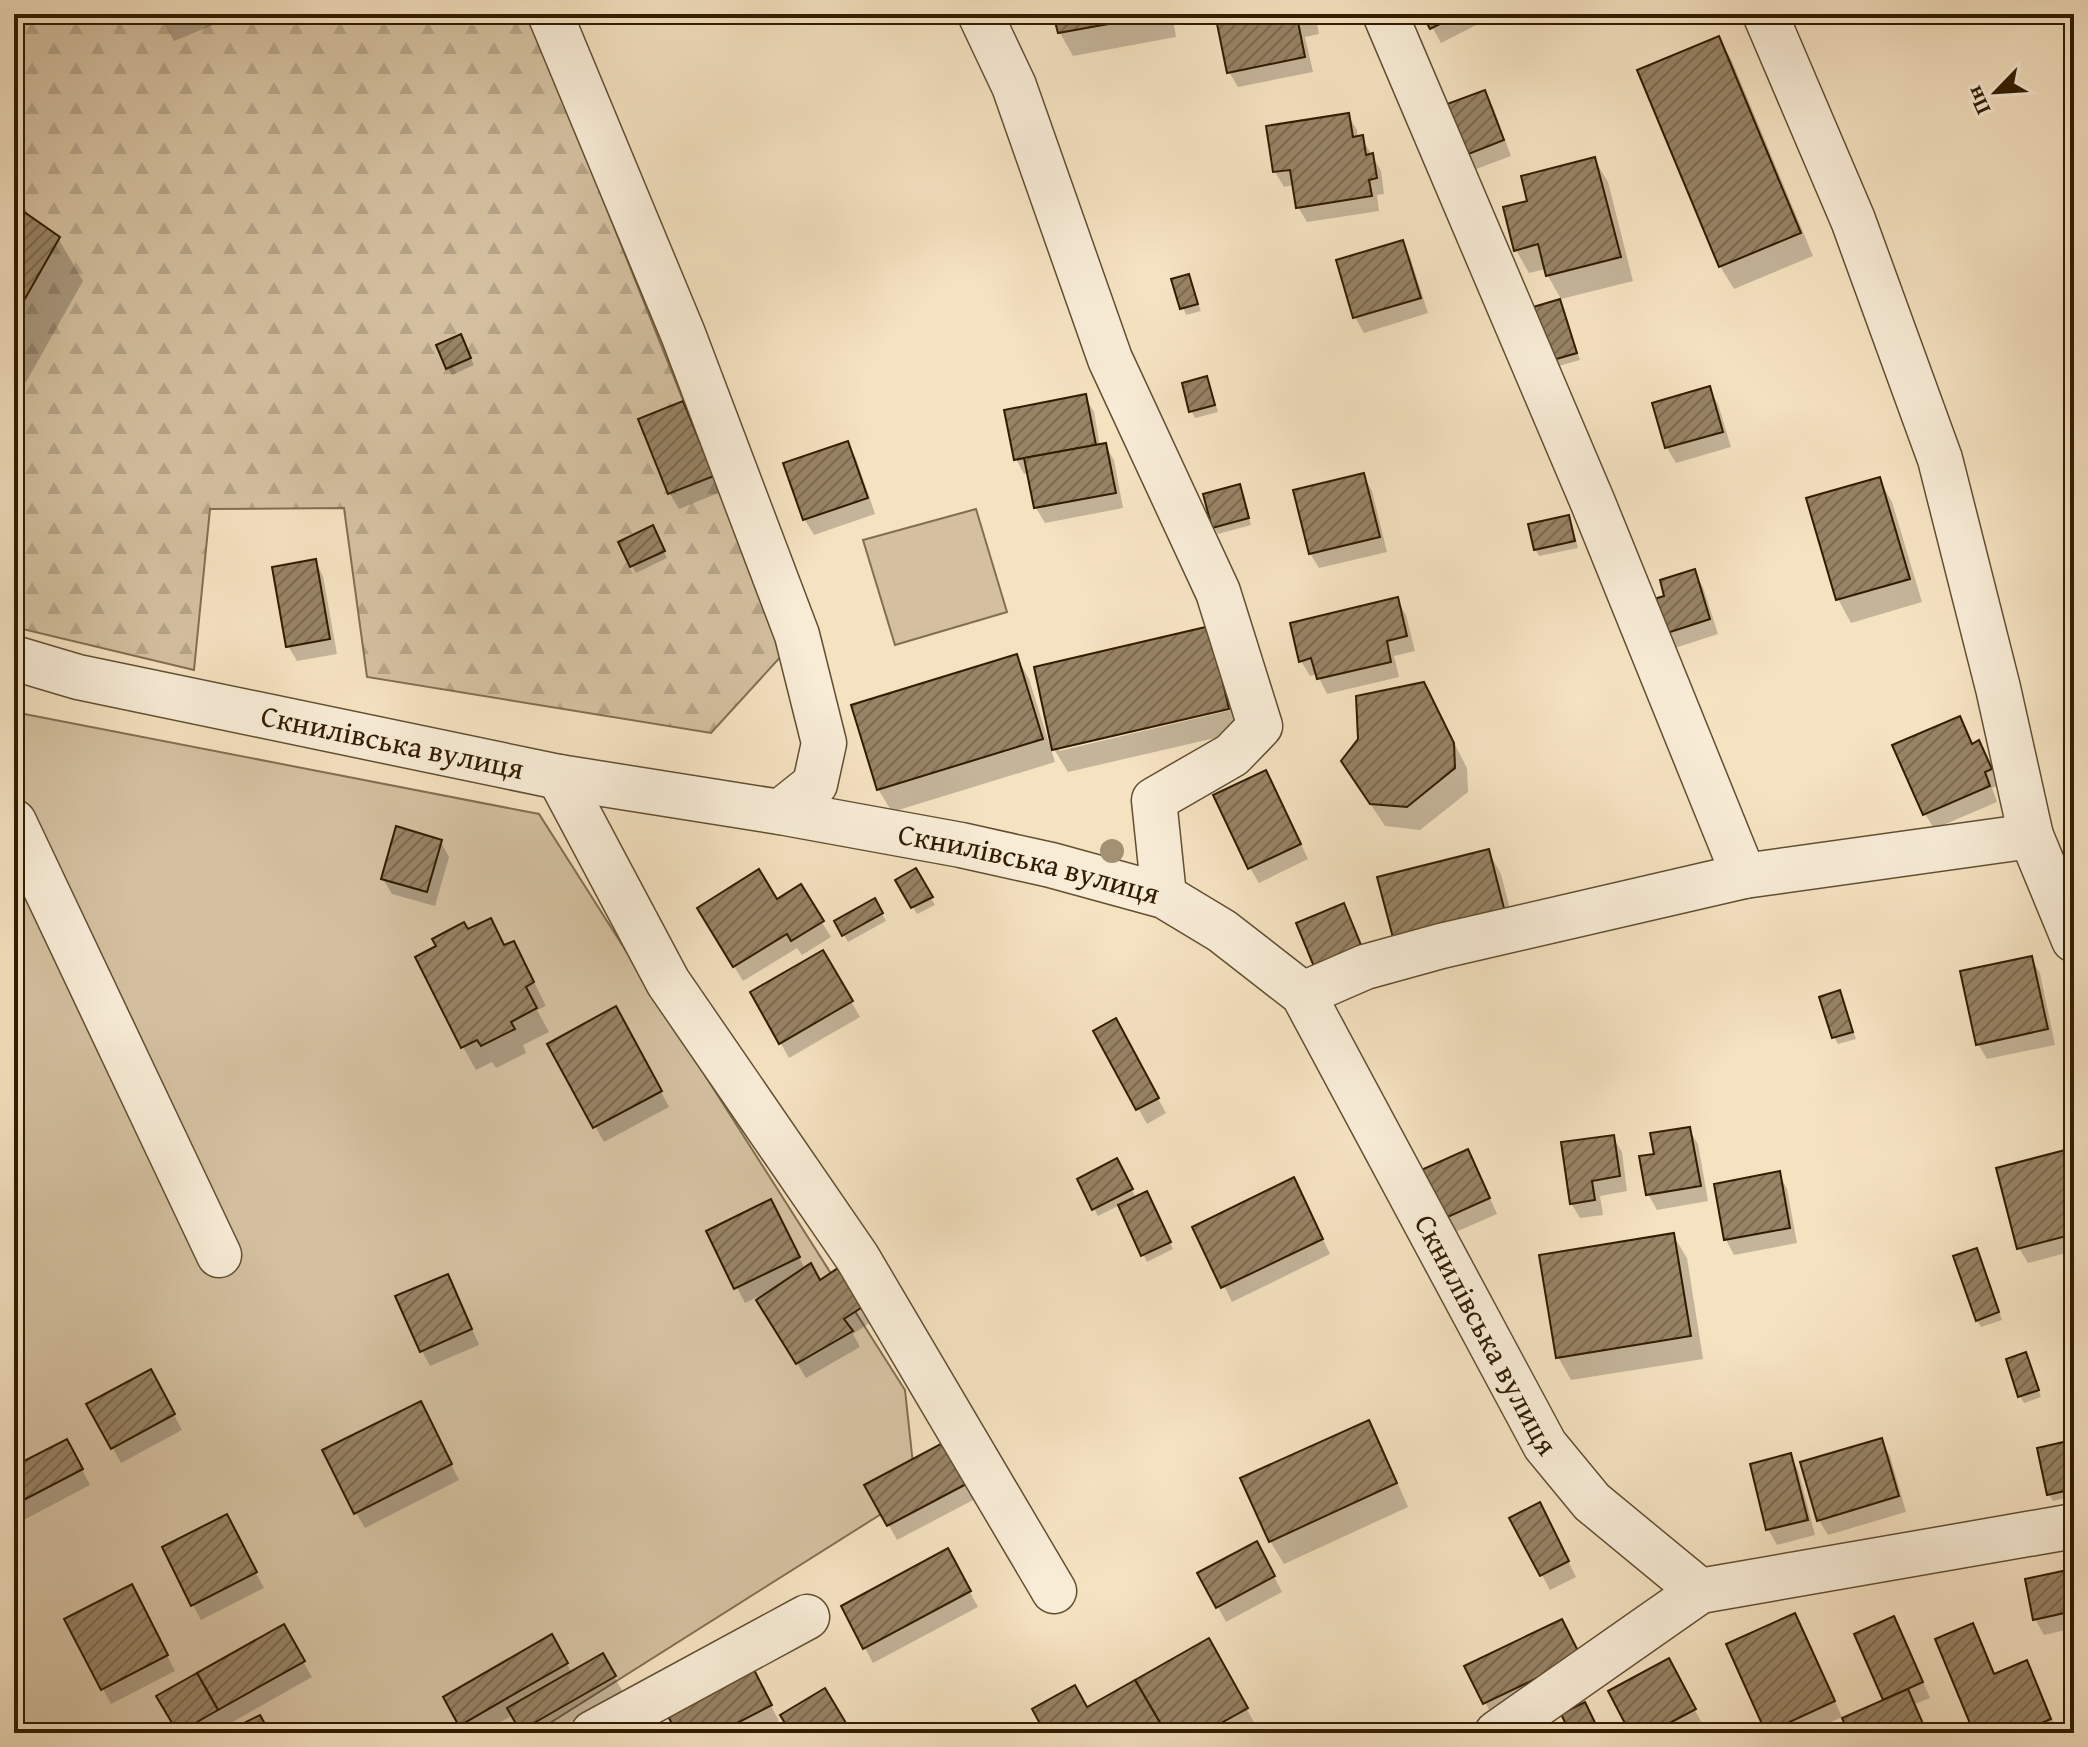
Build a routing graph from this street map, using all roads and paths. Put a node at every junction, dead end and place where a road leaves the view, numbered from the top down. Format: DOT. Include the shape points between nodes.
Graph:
graph roads {
  1 [pos="550,14"];
  2 [pos="980,14"];
  3 [pos="1385,14"];
  4 [pos="1765,14"];
  5 [pos="14,658"];
  6 [pos="559,777"];
  7 [pos="780,812"];
  8 [pos="14,822"];
  9 [pos="2031,836"];
  10 [pos="1744,876"];
  11 [pos="1164,896"];
  12 [pos="2074,940"];
  13 [pos="1303,994"];
  14 [pos="219,1255"];
  15 [pos="2074,1526"];
  16 [pos="1054,1591"];
  17 [pos="1700,1591"];
  18 [pos="807,1617"];
  19 [pos="593,1733"];
  20 [pos="1497,1733"];
  1 -- 7 [label="street" via="683,334 797,635 824,743 815,784"];
  2 -- 11 [label="street" via="1014,86 1110,359 1218,592 1260,726 1232,755 1154,800"];
  3 -- 10 [label="street" via="1593,503"];
  4 -- 9 [label="street" via="1853,220 1940,459"];
  5 -- 6 [label="street, Скнилівська вулиця" via="78,677"];
  6 -- 7 [label="street, Скнилівська вулиця"];
  6 -- 16 [label="street" via="668,982 857,1257"];
  7 -- 11 [label="street, Скнилівська вулиця" via="976,848"];
  8 -- 14 [label="street"];
  9 -- 10 [label="street"];
  9 -- 12 [label="street"];
  10 -- 13 [label="street" via="1441,946 1365,967"];
  11 -- 13 [label="street, Скнилівська вулиця" via="1222,931"];
  13 -- 17 [label="street, Скнилівська вулиця" via="1545,1445 1592,1502"];
  15 -- 17 [label="street"];
  17 -- 20 [label="street"];
  18 -- 19 [label="street"];
}
